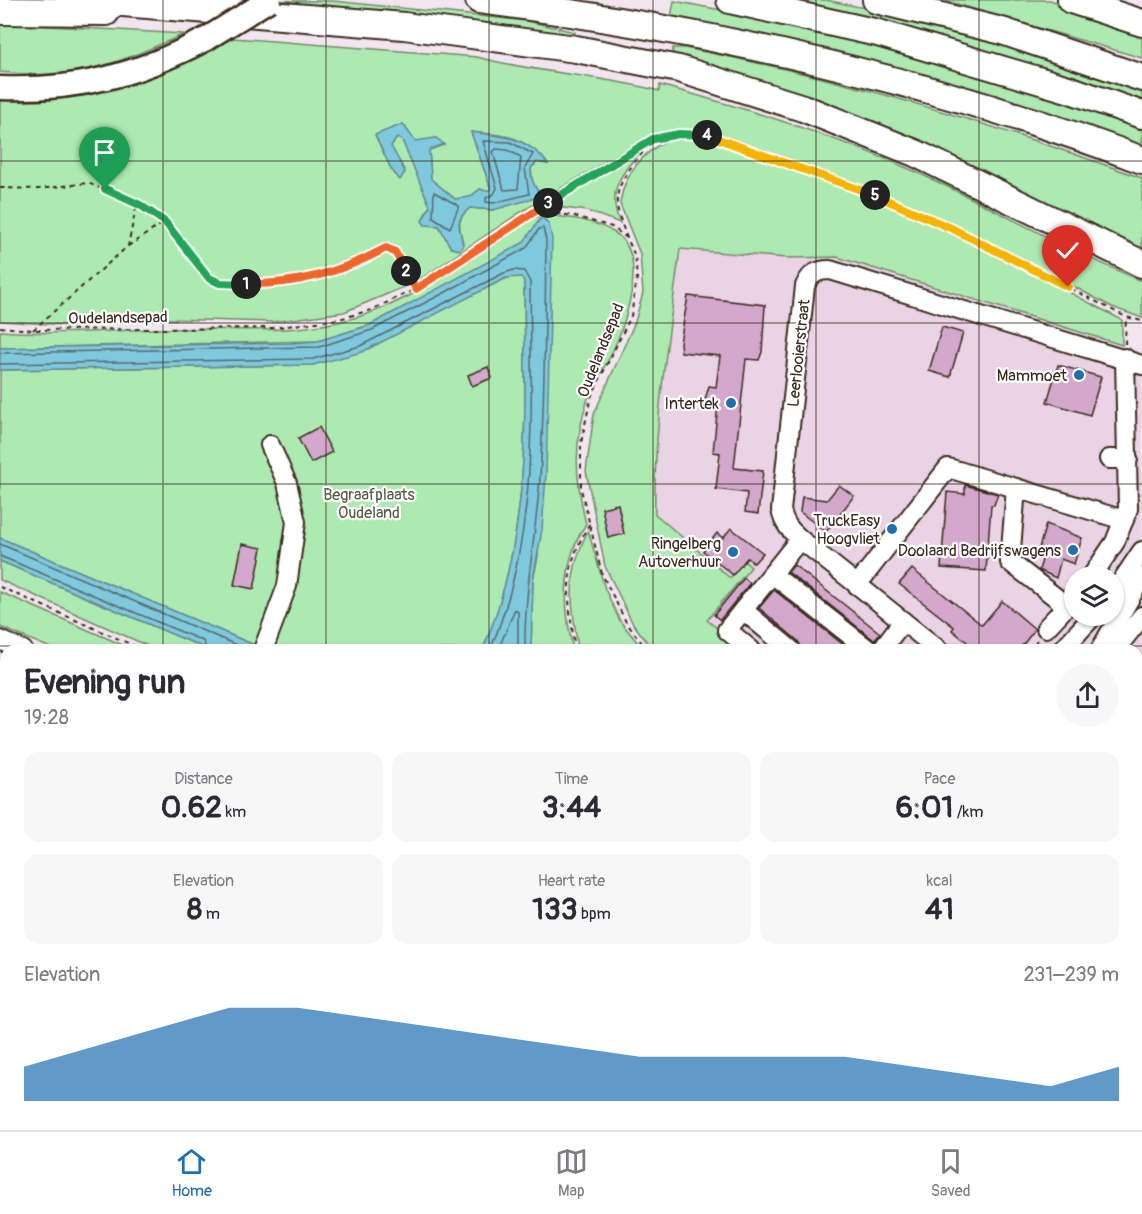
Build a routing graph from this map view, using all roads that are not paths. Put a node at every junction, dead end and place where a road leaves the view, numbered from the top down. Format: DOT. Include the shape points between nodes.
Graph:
graph roads {
  1 [pos="86,0"];
  2 [pos="269,0"];
  3 [pos="479,0"];
  4 [pos="730,0"];
  5 [pos="876,0"];
  6 [pos="1071,0"];
  7 [pos="1125,0"];
  8 [pos="1142,5"];
  9 [pos="212,10"];
  10 [pos="0,11"];
  11 [pos="1142,23"];
  12 [pos="1142,78"];
  13 [pos="0,88"];
  14 [pos="1142,115"];
  15 [pos="1142,160"];
  16 [pos="1142,264"];
  17 [pos="1133,361"];
  18 [pos="270,445"];
  19 [pos="1109,459"];
  20 [pos="1128,459"];
  21 [pos="1016,488"];
  22 [pos="1125,520"];
  23 [pos="800,540"];
  24 [pos="1142,551"];
  25 [pos="1098,566"];
  26 [pos="772,574"];
  27 [pos="1142,577"];
  28 [pos="857,585"];
  29 [pos="1124,585"];
  30 [pos="1124,591"];
  31 [pos="1064,598"];
  32 [pos="1064,608"];
  33 [pos="743,610"];
  34 [pos="1142,616"];
  35 [pos="903,621"];
  36 [pos="1084,626"];
  37 [pos="1108,626"];
  38 [pos="1046,628"];
  39 [pos="265,644"];
  40 [pos="745,644"];
  41 [pos="784,644"];
  42 [pos="861,644"];
  43 [pos="886,644"];
  44 [pos="932,644"];
  45 [pos="1067,644"];
  46 [pos="1102,644"];
  47 [pos="1120,644"];
  1 -- 9 [label="highway"];
  2 -- 13 [label="main road, bridge" via="183,51 120,77 58,88"];
  3 -- 15 [label="highway" via="681,31 859,70 1000,111"];
  4 -- 14 [label="highway" via="878,33"];
  5 -- 12 [label="highway" via="1002,31"];
  6 -- 11 [label="highway"];
  7 -- 8 [label="highway"];
  9 -- 10 [label="highway"];
  9 -- 16 [label="highway" via="404,26 679,69 803,108 915,153"];
  17 -- 20 [label="street"];
  17 -- 23 [label="street, Leerlooierstraat" via="830,270 816,272 806,286 781,510 787,528"];
  18 -- 39 [label="street" via="287,483 296,522 287,586"];
  19 -- 20 [label="street"];
  20 -- 22 [label="street"];
  21 -- 22 [label="street"];
  21 -- 28 [label="street" via="948,468"];
  21 -- 31 [label="street" via="1010,562"];
  22 -- 25 [label="street"];
  23 -- 26 [label="street"];
  23 -- 28 [label="street, Leerlooierstraat"];
  24 -- 29 [label="street"];
  26 -- 33 [label="street"];
  26 -- 42 [label="street"];
  27 -- 30 [label="street"];
  28 -- 35 [label="street, Leerlooierstraat"];
  32 -- 38 [label="street"];
  33 -- 40 [label="street" via="728,630"];
  33 -- 41 [label="street"];
  34 -- 47 [label="street"];
  35 -- 43 [label="street"];
  35 -- 44 [label="street, Leerlooierstraat"];
  36 -- 45 [label="street"];
  37 -- 46 [label="street"];
}
